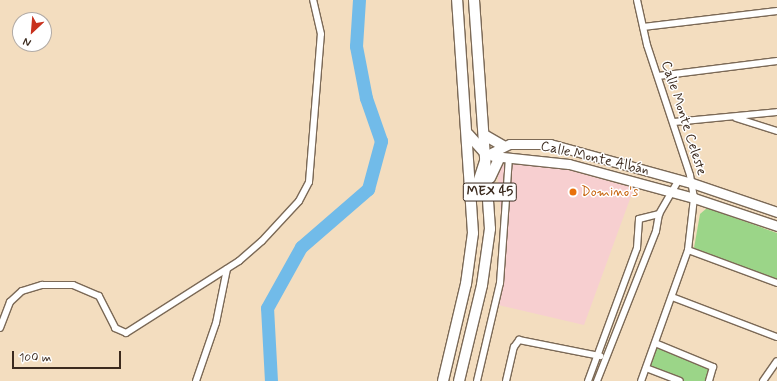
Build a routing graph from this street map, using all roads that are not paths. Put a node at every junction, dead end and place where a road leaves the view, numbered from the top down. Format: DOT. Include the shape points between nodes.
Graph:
graph roads {
  1 [pos="313,0"];
  2 [pos="457,0"];
  3 [pos="474,0"];
  4 [pos="644,0"];
  5 [pos="637,1"];
  6 [pos="777,11"];
  7 [pos="642,27"];
  8 [pos="777,61"];
  9 [pos="658,76"];
  10 [pos="777,112"];
  11 [pos="733,117"];
  12 [pos="674,122"];
  13 [pos="777,131"];
  14 [pos="467,132"];
  15 [pos="486,136"];
  16 [pos="503,146"];
  17 [pos="487,155"];
  18 [pos="504,157"];
  19 [pos="680,180"];
  20 [pos="489,182"];
  21 [pos="692,183"];
  22 [pos="671,191"];
  23 [pos="694,198"];
  24 [pos="473,202"];
  25 [pos="777,212"];
  26 [pos="659,214"];
  27 [pos="777,226"];
  28 [pos="688,250"];
  29 [pos="227,269"];
  30 [pos="777,283"];
  31 [pos="672,297"];
  32 [pos="0,328"];
  33 [pos="777,337"];
  34 [pos="655,343"];
  35 [pos="598,355"];
  36 [pos="606,358"];
  37 [pos="777,361"];
  38 [pos="646,368"];
  39 [pos="196,381"];
  40 [pos="443,381"];
  41 [pos="459,381"];
  42 [pos="477,381"];
  43 [pos="506,381"];
  44 [pos="588,381"];
  45 [pos="597,381"];
  46 [pos="641,381"];
  47 [pos="680,381"];
  48 [pos="709,381"];
  49 [pos="763,381"];
  1 -- 29 [label="street" via="321,34 309,182 299,201 262,241"];
  2 -- 14 [label="highway, MEX 45"];
  3 -- 15 [label="highway, MEX 45"];
  4 -- 5 [label="street"];
  5 -- 7 [label="street, Calle Monte Celeste"];
  6 -- 7 [label="street"];
  7 -- 9 [label="street, Calle Monte Celeste"];
  8 -- 9 [label="street"];
  9 -- 12 [label="street, Calle Monte Celeste"];
  10 -- 11 [label="street"];
  11 -- 12 [label="street"];
  11 -- 13 [label="street"];
  12 -- 21 [label="street, Calle Monte Celeste"];
  14 -- 17 [label="highway"];
  14 -- 24 [label="highway, MEX 45"];
  15 -- 16 [label="highway"];
  15 -- 17 [label="highway, MEX 45"];
  16 -- 17 [label="main road, Calle Monte Albán"];
  16 -- 19 [label="main road, Calle Monte Albán" via="550,144"];
  17 -- 18 [label="main road, Calle Monte Albán"];
  17 -- 20 [label="highway, MEX 45"];
  17 -- 24 [label="highway" via="480,169"];
  18 -- 20 [label="highway"];
  18 -- 22 [label="main road, Calle Monte Albán" via="556,161"];
  18 -- 42 [label="street" via="500,282"];
  19 -- 21 [label="main road, Calle Monte Albán"];
  19 -- 22 [label="street"];
  20 -- 41 [label="highway, MEX 45" via="486,264"];
  21 -- 23 [label="street, Calle Monte Celeste"];
  21 -- 25 [label="main road, Calle Monte Albán"];
  22 -- 23 [label="main road, Calle Monte Albán"];
  22 -- 26 [label="street"];
  23 -- 27 [label="main road, Calle Monte Albán"];
  23 -- 28 [label="street, Calle Monte Celeste"];
  24 -- 40 [label="highway, MEX 45" via="468,272"];
  26 -- 35 [label="street" via="639,219 636,248"];
  26 -- 36 [label="street" via="656,231"];
  28 -- 30 [label="street"];
  28 -- 31 [label="street, Calle Monte Celeste"];
  29 -- 32 [label="street" via="126,333 115,328 99,296 73,285 42,285 22,291 10,302"];
  29 -- 39 [label="street" via="216,323"];
  31 -- 33 [label="street"];
  31 -- 34 [label="street, Calle Monte Celeste"];
  34 -- 38 [label="street, Calle Monte Celeste"];
  34 -- 48 [label="street" via="714,369"];
  35 -- 36 [label="street"];
  35 -- 43 [label="street" via="519,340 514,346"];
  35 -- 44 [label="street"];
  36 -- 45 [label="street"];
  37 -- 49 [label="street"];
  38 -- 46 [label="street, Calle Monte Celeste"];
  38 -- 47 [label="street"];
}
